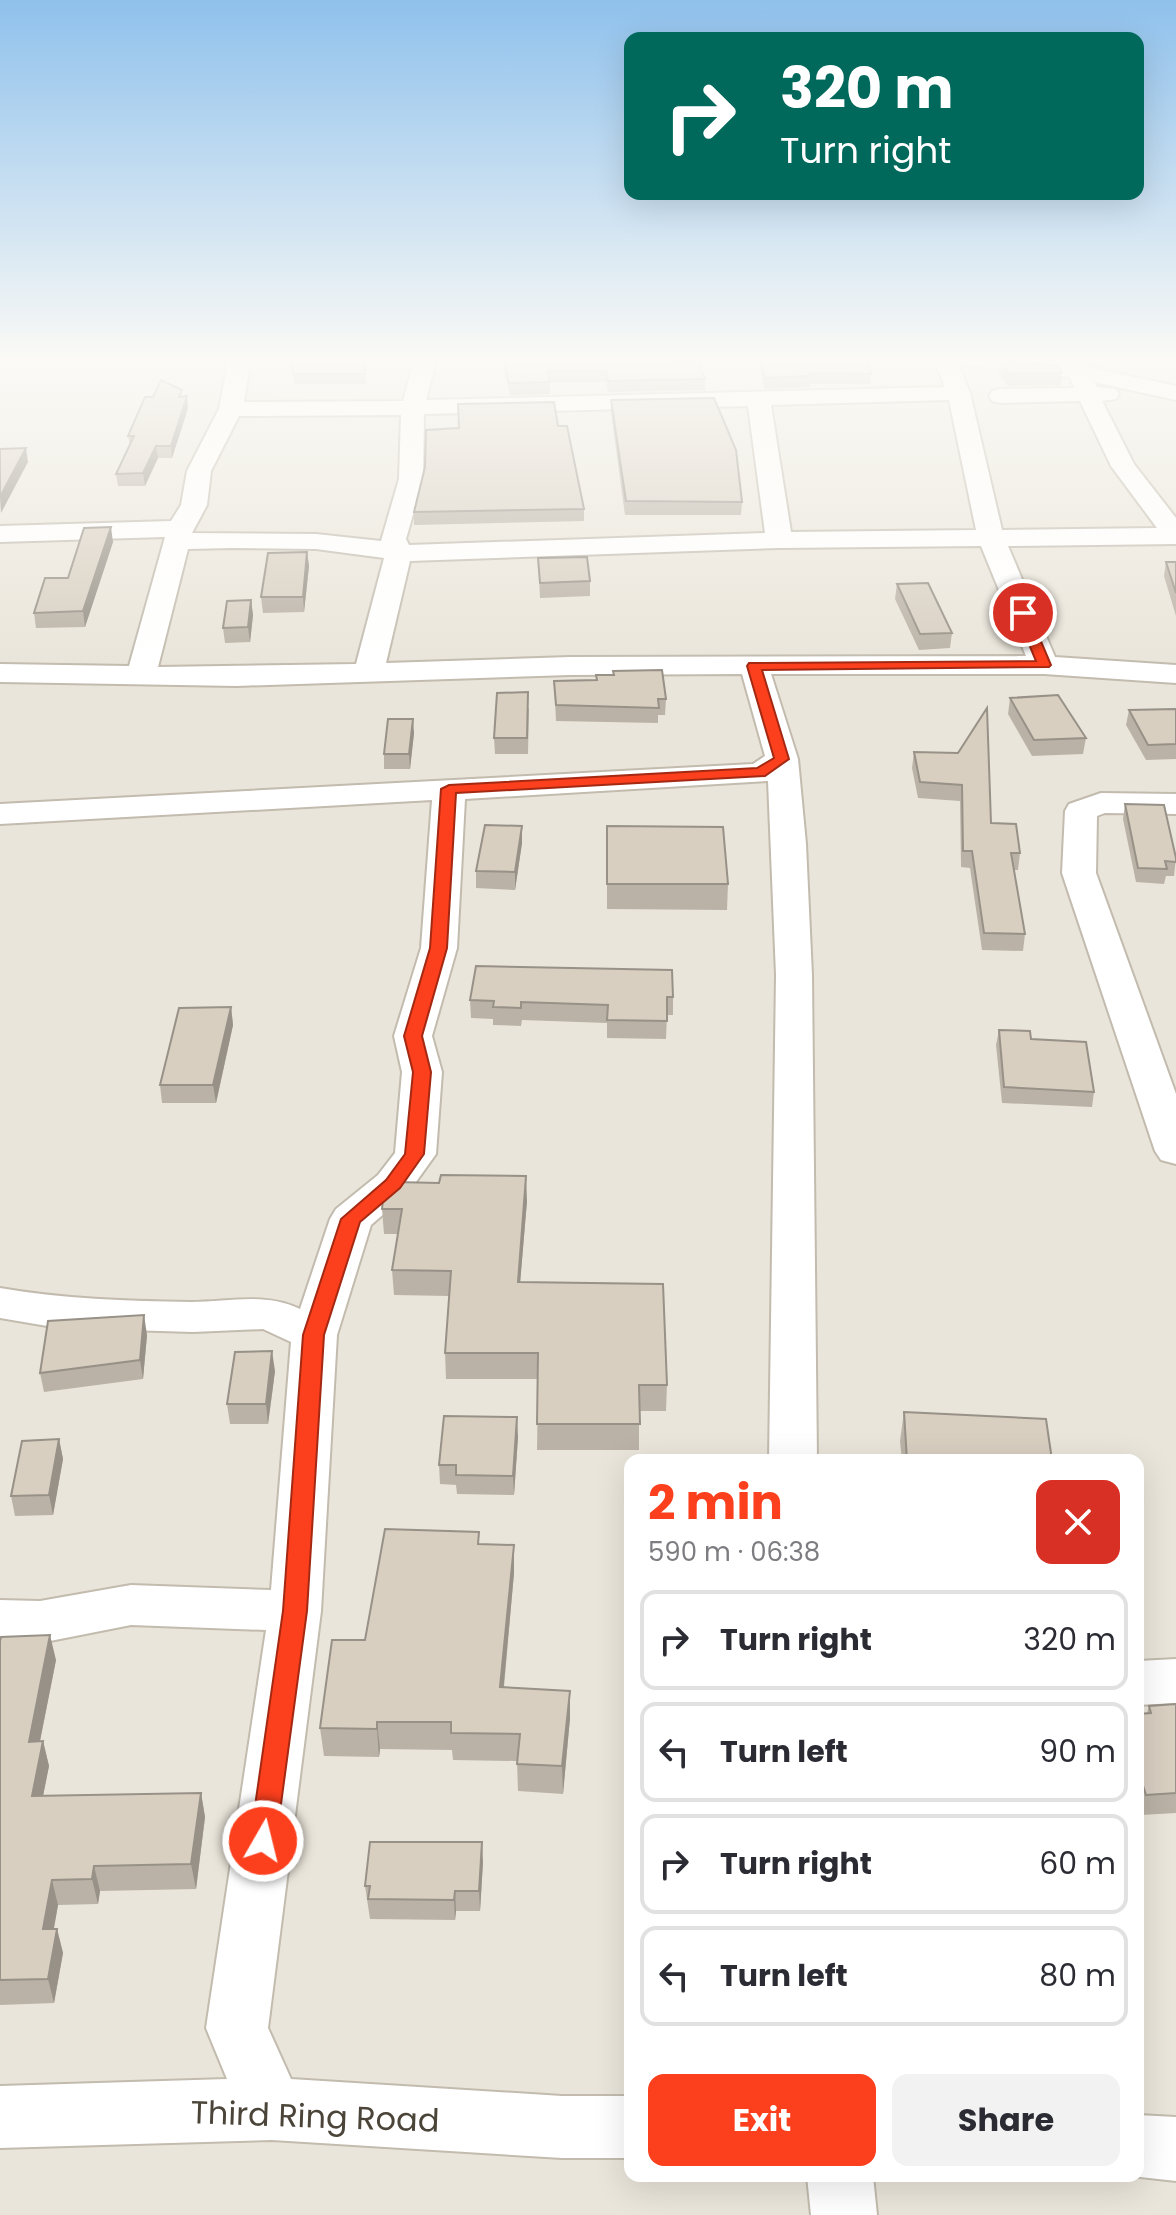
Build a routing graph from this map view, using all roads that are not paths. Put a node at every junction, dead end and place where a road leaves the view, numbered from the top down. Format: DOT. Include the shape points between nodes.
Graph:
graph roads {
  1 [pos="204,460"];
  2 [pos="412,460"];
  3 [pos="768,460"];
  4 [pos="974,460"];
  5 [pos="1120,460"];
  6 [pos="0,534"];
  7 [pos="178,535"];
  8 [pos="990,535"];
  9 [pos="1176,535"];
  10 [pos="779,540"];
  11 [pos="399,553"];
  12 [pos="1044,665"];
  13 [pos="754,666"];
  14 [pos="369,672"];
  15 [pos="0,673"];
  16 [pos="1176,674"];
  17 [pos="141,675"];
  18 [pos="782,759"];
  19 [pos="449,789"];
  20 [pos="1176,804"];
  21 [pos="0,814"];
  22 [pos="1176,1151"];
  23 [pos="0,1303"];
  24 [pos="314,1335"];
  25 [pos="793,1454"];
  26 [pos="295,1611"];
  27 [pos="0,1621"];
  28 [pos="1176,1681"];
  29 [pos="1144,1683"];
  30 [pos="272,2109"];
  31 [pos="0,2117"];
  32 [pos="624,2127"];
  33 [pos="1144,2147"];
  34 [pos="1176,2149"];
  35 [pos="841,2182"];
  36 [pos="844,2215"];
  1 -- 7 [label="street" via="194,505"];
  2 -- 11 [label="street" via="393,539"];
  3 -- 10 [label="street"];
  4 -- 8 [label="street"];
  5 -- 9 [label="street"];
  6 -- 7 [label="street"];
  7 -- 11 [label="street" via="353,542"];
  7 -- 17 [label="street"];
  8 -- 9 [label="street"];
  8 -- 10 [label="street"];
  8 -- 12 [label="street"];
  10 -- 11 [label="street"];
  11 -- 14 [label="street"];
  12 -- 13 [label="street"];
  12 -- 16 [label="street"];
  13 -- 14 [label="street"];
  13 -- 18 [label="street"];
  14 -- 17 [label="street"];
  15 -- 17 [label="street"];
  18 -- 19 [label="street" via="760,773"];
  18 -- 25 [label="street" via="794,975"];
  19 -- 21 [label="street"];
  19 -- 24 [label="street" via="439,948 413,1036 422,1072 415,1154 393,1184 351,1219"];
  20 -- 22 [label="street" via="1101,803 1081,811 1079,873"];
  23 -- 24 [label="street" via="74,1313 269,1313"];
  24 -- 26 [label="street"];
  26 -- 27 [label="street" via="131,1605 40,1622"];
  26 -- 30 [label="street" via="237,2028"];
  28 -- 29 [label="street"];
  30 -- 31 [label="street, Third Ring Road"];
  30 -- 32 [label="street, Third Ring Road"];
  33 -- 34 [label="street"];
  35 -- 36 [label="street"];
}
